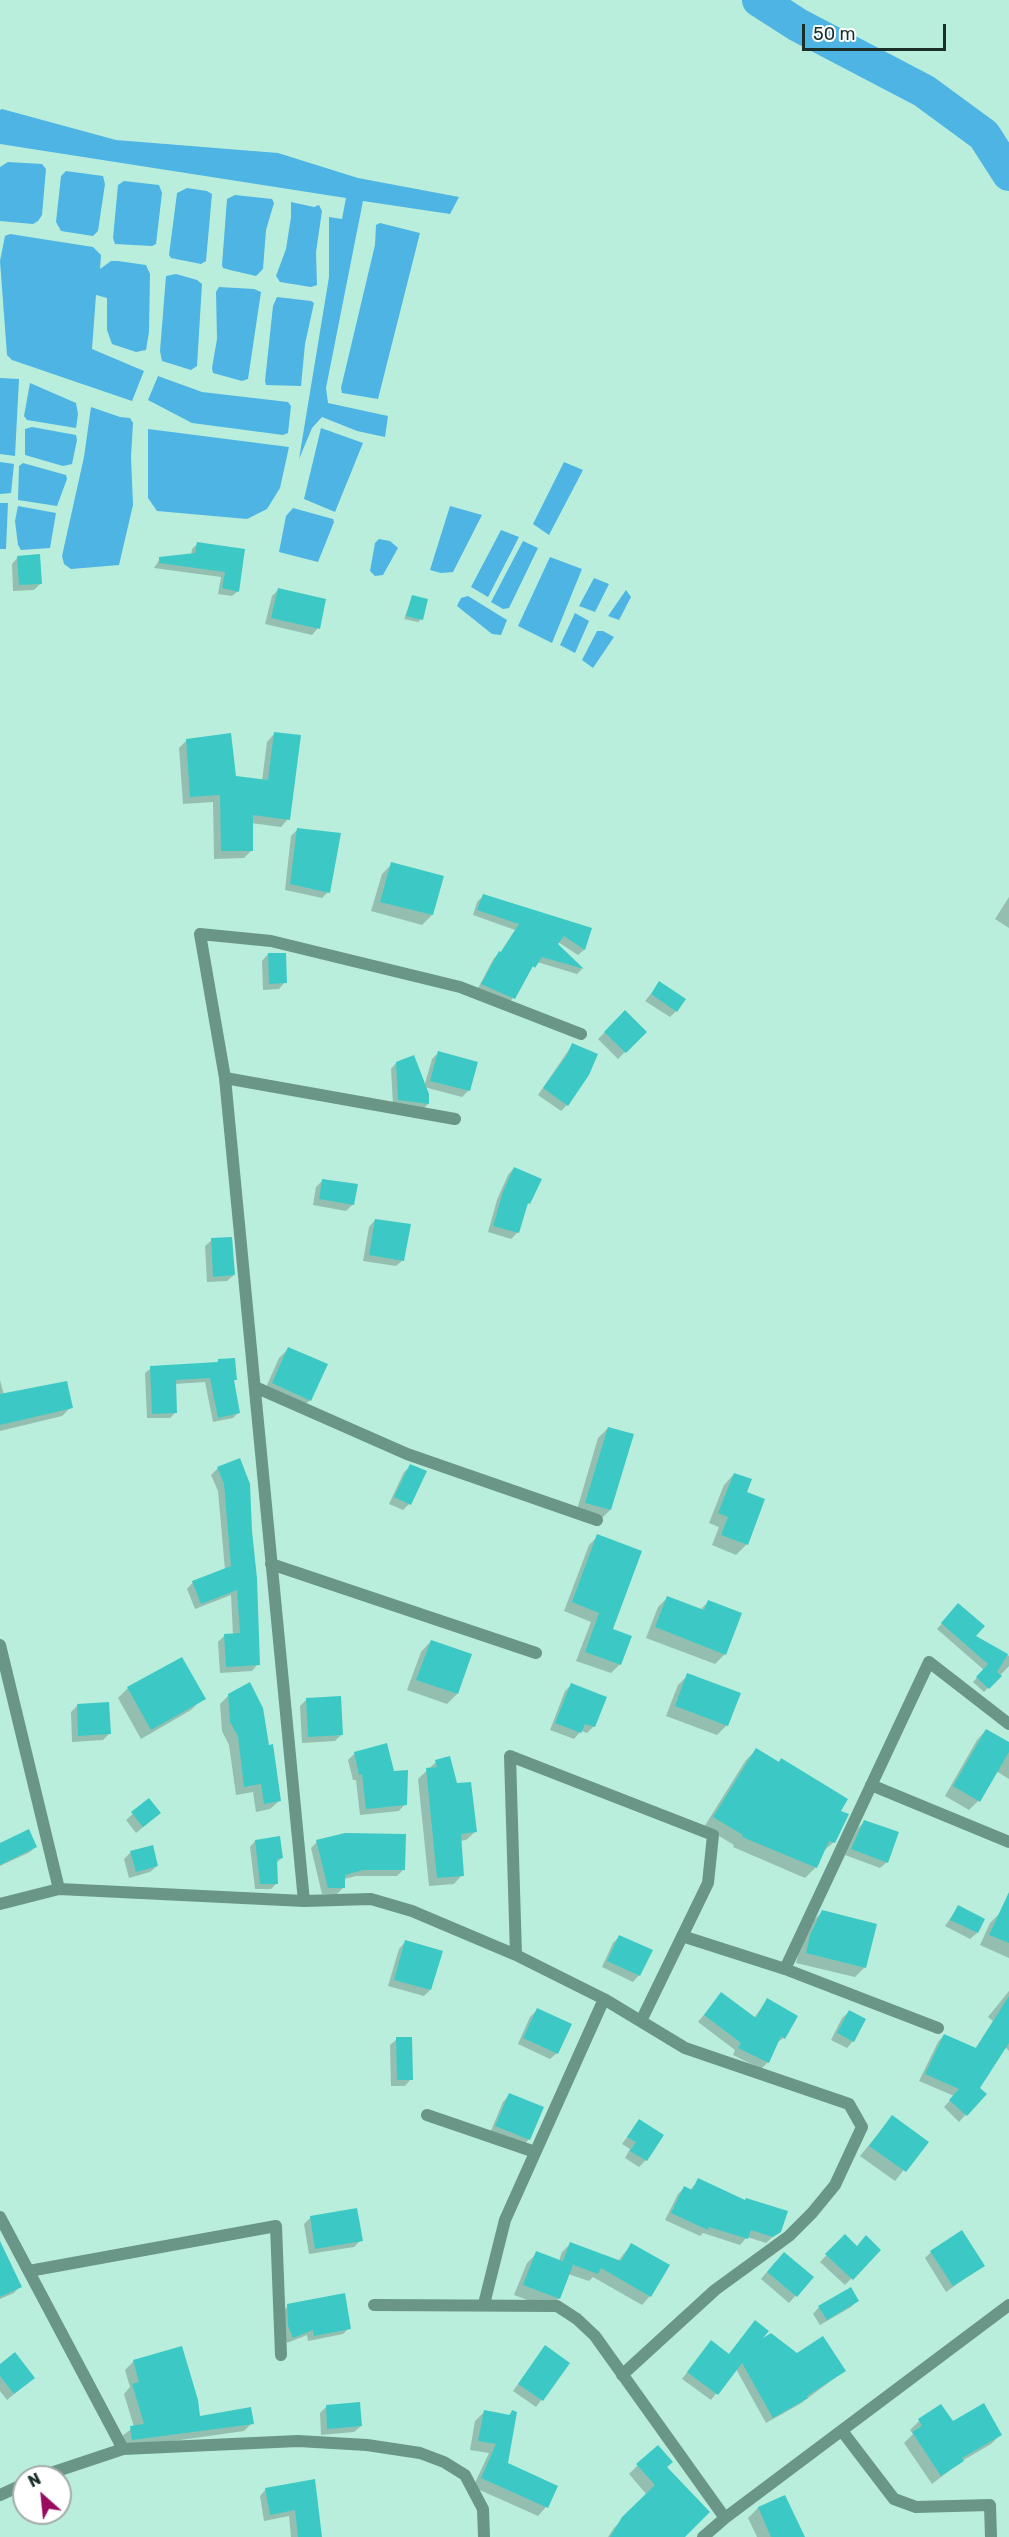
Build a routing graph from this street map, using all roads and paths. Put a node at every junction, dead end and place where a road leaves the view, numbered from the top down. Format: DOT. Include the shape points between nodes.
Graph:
graph roads {
  1 [pos="581,1034"];
  2 [pos="225,1078"];
  3 [pos="455,1119"];
  4 [pos="255,1387"];
  5 [pos="597,1520"];
  6 [pos="271,1564"];
  7 [pos="0,1645"];
  8 [pos="536,1653"];
  9 [pos="1009,1724"];
  10 [pos="871,1785"];
  11 [pos="1009,1842"];
  12 [pos="59,1889"];
  13 [pos="304,1901"];
  14 [pos="0,1904"];
  15 [pos="682,1936"];
  16 [pos="516,1955"];
  17 [pos="785,1969"];
  18 [pos="604,2000"];
  19 [pos="640,2021"];
  20 [pos="938,2028"];
  21 [pos="427,2115"];
  22 [pos="535,2152"];
  23 [pos="0,2217"];
  24 [pos="29,2271"];
  25 [pos="484,2304"];
  26 [pos="374,2305"];
  27 [pos="1009,2305"];
  28 [pos="281,2355"];
  29 [pos="622,2375"];
  30 [pos="842,2431"];
  31 [pos="123,2449"];
  32 [pos="72,2466"];
  33 [pos="724,2518"];
  34 [pos="484,2537"];
  35 [pos="703,2537"];
  36 [pos="991,2537"];
  1 -- 2 [label="street" via="460,987 272,941 200,934"];
  2 -- 3 [label="street"];
  2 -- 4 [label="street"];
  4 -- 5 [label="street" via="407,1454"];
  4 -- 6 [label="street"];
  6 -- 8 [label="street"];
  6 -- 13 [label="street"];
  7 -- 12 [label="street"];
  9 -- 10 [label="street" via="929,1662"];
  10 -- 11 [label="street"];
  10 -- 17 [label="street"];
  12 -- 13 [label="street"];
  12 -- 14 [label="street"];
  13 -- 16 [label="street" via="371,1899 412,1911"];
  15 -- 16 [label="street" via="708,1883 712,1835 510,1756"];
  15 -- 17 [label="street"];
  15 -- 19 [label="street"];
  16 -- 18 [label="street"];
  17 -- 20 [label="street"];
  18 -- 19 [label="street"];
  18 -- 22 [label="street"];
  19 -- 29 [label="street" via="685,2048 849,2104 862,2127 835,2185 812,2213 789,2236 715,2290"];
  21 -- 22 [label="street"];
  22 -- 25 [label="street" via="505,2220"];
  23 -- 24 [label="street"];
  24 -- 28 [label="street" via="276,2226"];
  24 -- 31 [label="street"];
  25 -- 26 [label="street"];
  25 -- 29 [label="street" via="557,2306 595,2336"];
  27 -- 30 [label="street"];
  29 -- 33 [label="street"];
  30 -- 33 [label="street"];
  30 -- 36 [label="street" via="894,2499 916,2506 990,2505"];
  31 -- 32 [label="street"];
  31 -- 34 [label="street" via="298,2441 420,2453 465,2475 483,2509"];
  33 -- 35 [label="street"];
}
